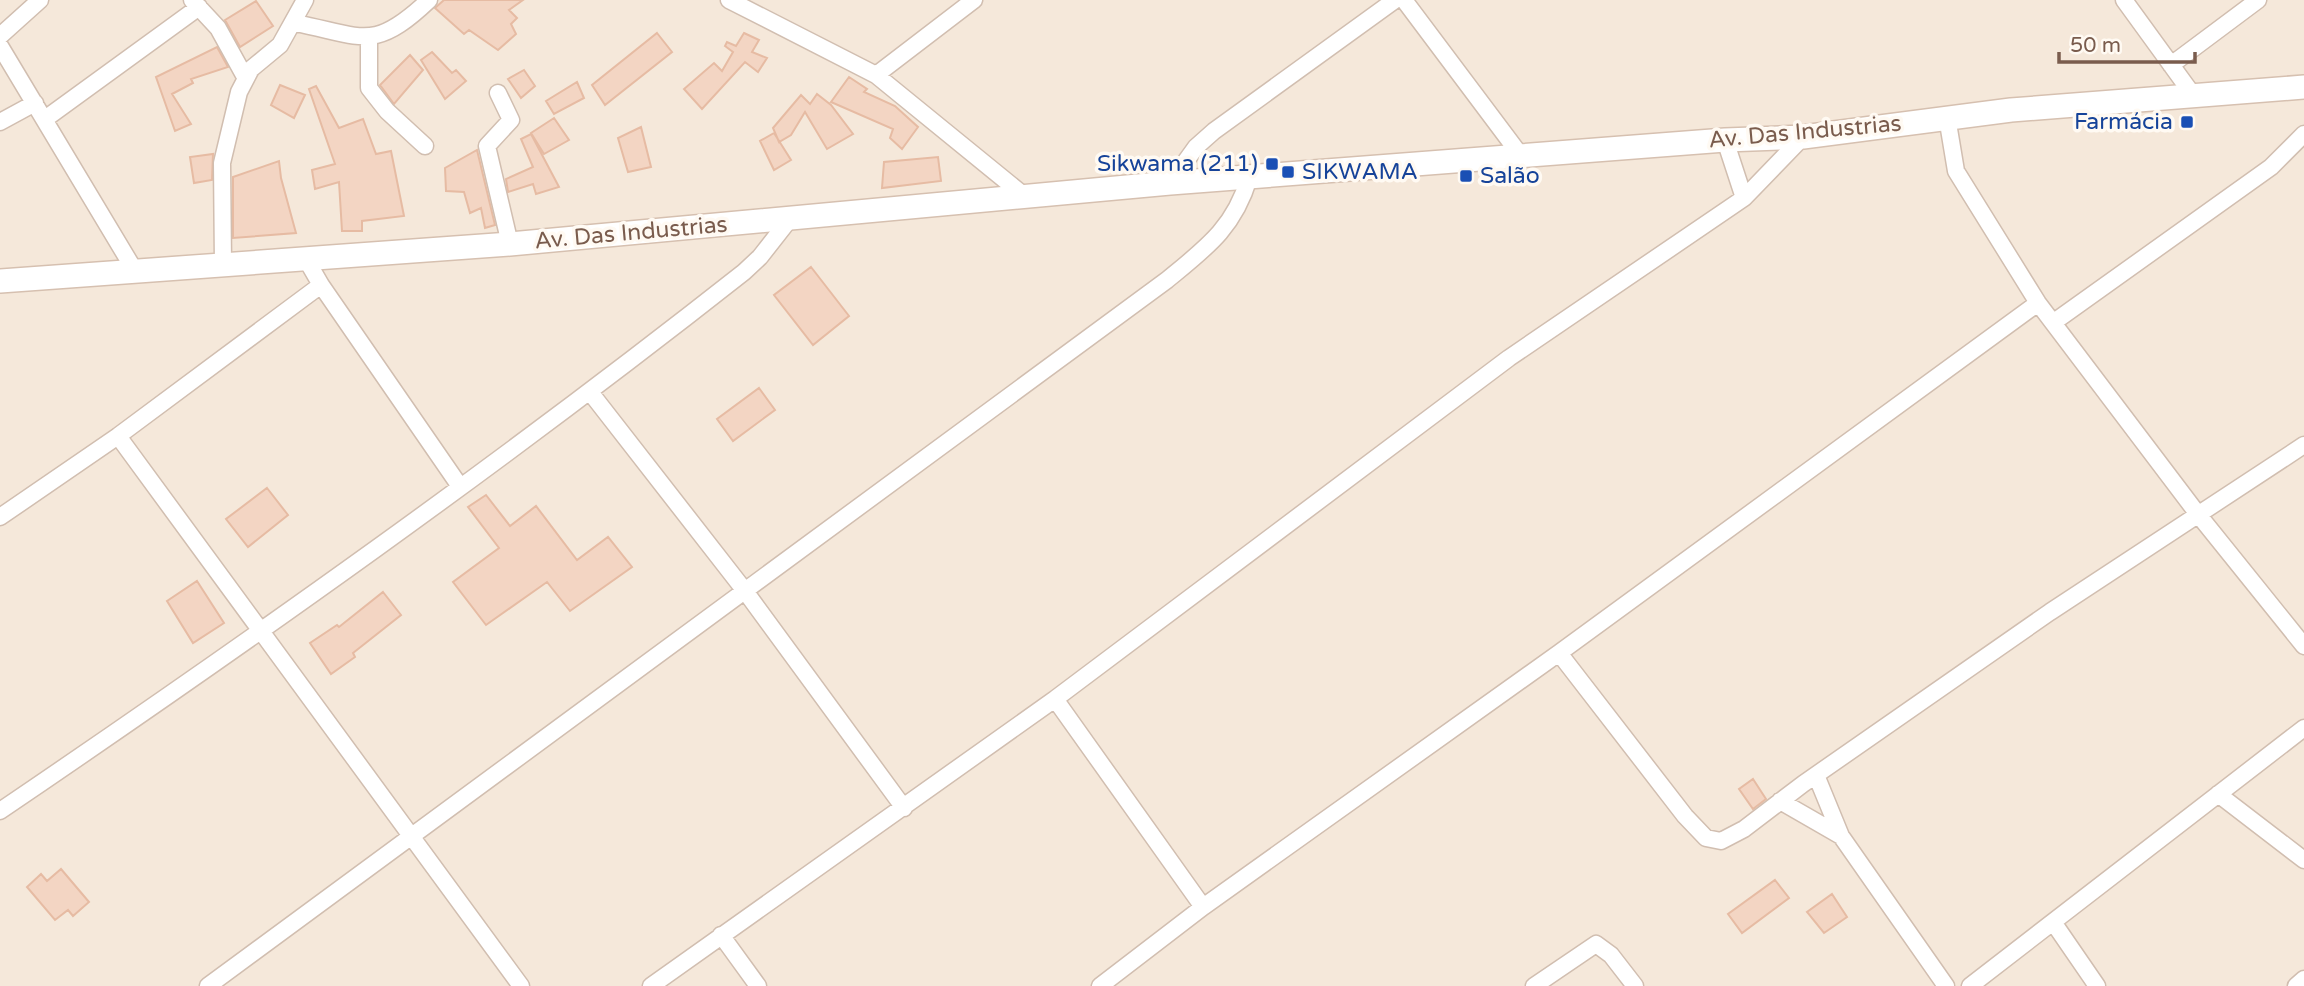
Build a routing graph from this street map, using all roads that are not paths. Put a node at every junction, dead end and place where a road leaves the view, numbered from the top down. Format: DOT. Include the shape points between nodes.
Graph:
graph roads {
  1 [pos="40,0"];
  2 [pos="305,0"];
  3 [pos="429,0"];
  4 [pos="729,0"];
  5 [pos="974,0"];
  6 [pos="1395,0"];
  7 [pos="1404,0"];
  8 [pos="2124,0"];
  9 [pos="2258,0"];
  10 [pos="196,3"];
  11 [pos="295,23"];
  12 [pos="0,36"];
  13 [pos="369,38"];
  14 [pos="0,46"];
  15 [pos="2171,65"];
  16 [pos="876,75"];
  17 [pos="245,77"];
  18 [pos="2304,87"];
  19 [pos="498,93"];
  20 [pos="2193,95"];
  21 [pos="35,103"];
  22 [pos="1947,117"];
  23 [pos="45,119"];
  24 [pos="0,122"];
  25 [pos="2304,134"];
  26 [pos="1803,136"];
  27 [pos="1726,140"];
  28 [pos="425,146"];
  29 [pos="1521,156"];
  30 [pos="1256,177"];
  31 [pos="1170,183"];
  32 [pos="1027,198"];
  33 [pos="1744,198"];
  34 [pos="789,220"];
  35 [pos="509,244"];
  36 [pos="306,259"];
  37 [pos="223,264"];
  38 [pos="135,271"];
  39 [pos="0,281"];
  40 [pos="321,285"];
  41 [pos="2038,303"];
  42 [pos="2054,322"];
  43 [pos="590,392"];
  44 [pos="118,436"];
  45 [pos="2304,445"];
  46 [pos="459,485"];
  47 [pos="2197,513"];
  48 [pos="0,517"];
  49 [pos="745,591"];
  50 [pos="262,632"];
  51 [pos="2304,646"];
  52 [pos="1559,653"];
  53 [pos="1055,699"];
  54 [pos="2304,728"];
  55 [pos="1816,775"];
  56 [pos="2218,794"];
  57 [pos="1780,801"];
  58 [pos="904,807"];
  59 [pos="0,811"];
  60 [pos="412,833"];
  61 [pos="1841,836"];
  62 [pos="2304,860"];
  63 [pos="1203,907"];
  64 [pos="2053,922"];
  65 [pos="721,935"];
  66 [pos="2304,979"];
  67 [pos="208,986"];
  68 [pos="521,986"];
  69 [pos="651,986"];
  70 [pos="758,986"];
  71 [pos="1100,986"];
  72 [pos="1534,986"];
  73 [pos="1635,986"];
  74 [pos="1946,986"];
  75 [pos="1970,986"];
  76 [pos="2097,986"];
  77 [pos="2296,986"];
  1 -- 12 [label="street"];
  2 -- 11 [label="street"];
  3 -- 13 [label="street" via="399,26"];
  4 -- 16 [label="street"];
  5 -- 16 [label="street"];
  6 -- 31 [label="street" via="1214,131"];
  7 -- 29 [label="street"];
  8 -- 15 [label="street"];
  9 -- 15 [label="street"];
  10 -- 17 [label="street" via="218,28"];
  10 -- 23 [label="street"];
  11 -- 13 [label="street"];
  11 -- 17 [label="street" via="280,45"];
  13 -- 28 [label="street" via="369,88"];
  14 -- 21 [label="street"];
  15 -- 20 [label="street"];
  16 -- 32 [label="street"];
  17 -- 37 [label="street" via="222,163"];
  18 -- 20 [label="main road, Av. Das Industrias"];
  19 -- 35 [label="street" via="512,120 487,146"];
  20 -- 22 [label="main road, Av. Das Industrias"];
  21 -- 23 [label="street"];
  21 -- 24 [label="street"];
  22 -- 26 [label="main road, Av. Das Industrias"];
  22 -- 41 [label="street" via="1956,171"];
  23 -- 38 [label="street"];
  25 -- 42 [label="street" via="2271,167"];
  26 -- 27 [label="main road, Av. Das Industrias"];
  26 -- 33 [label="street"];
  27 -- 29 [label="main road, Av. Das Industrias"];
  27 -- 33 [label="street"];
  29 -- 30 [label="main road, Av. Das Industrias"];
  30 -- 31 [label="main road, Av. Das Industrias"];
  30 -- 49 [label="street" via="1226,228 1167,280"];
  31 -- 32 [label="main road, Av. Das Industrias"];
  32 -- 34 [label="main road, Av. Das Industrias"];
  33 -- 53 [label="street" via="1509,358"];
  34 -- 35 [label="main road, Av. Das Industrias"];
  34 -- 43 [label="street" via="744,272"];
  35 -- 36 [label="main road, Av. Das Industrias"];
  36 -- 37 [label="main road, Av. Das Industrias"];
  36 -- 40 [label="street"];
  37 -- 38 [label="main road, Av. Das Industrias"];
  38 -- 39 [label="main road, Av. Das Industrias"];
  40 -- 44 [label="street"];
  40 -- 46 [label="street"];
  41 -- 42 [label="street"];
  41 -- 52 [label="street"];
  42 -- 47 [label="street"];
  43 -- 46 [label="street"];
  43 -- 49 [label="street"];
  44 -- 48 [label="street"];
  44 -- 50 [label="street"];
  45 -- 47 [label="street"];
  46 -- 50 [label="street"];
  47 -- 51 [label="street"];
  47 -- 55 [label="street"];
  49 -- 58 [label="street"];
  49 -- 60 [label="street"];
  50 -- 59 [label="street"];
  50 -- 60 [label="street"];
  52 -- 57 [label="street" via="1706,838 1721,841"];
  52 -- 63 [label="street"];
  53 -- 58 [label="street"];
  53 -- 63 [label="street"];
  54 -- 56 [label="street"];
  55 -- 57 [label="street"];
  55 -- 61 [label="street"];
  56 -- 62 [label="street"];
  56 -- 64 [label="street"];
  57 -- 61 [label="street"];
  58 -- 65 [label="street"];
  60 -- 67 [label="street"];
  60 -- 68 [label="street"];
  61 -- 74 [label="street"];
  63 -- 71 [label="street"];
  64 -- 75 [label="street"];
  64 -- 76 [label="street"];
  65 -- 69 [label="street"];
  65 -- 70 [label="street"];
  66 -- 77 [label="street"];
  72 -- 73 [label="street" via="1595,944"];
}
